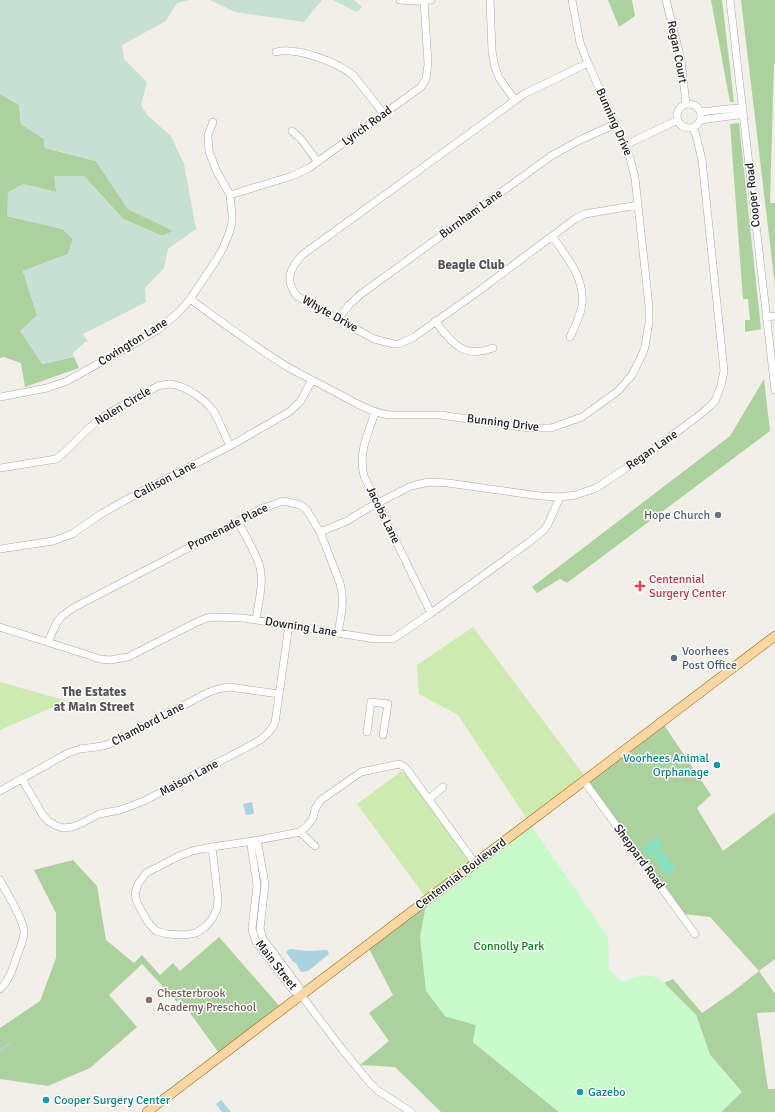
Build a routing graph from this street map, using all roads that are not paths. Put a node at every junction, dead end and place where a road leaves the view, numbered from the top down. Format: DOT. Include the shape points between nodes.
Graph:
graph roads {
  1 [pos="400,0"];
  2 [pos="424,0"];
  3 [pos="431,0"];
  4 [pos="490,0"];
  5 [pos="572,0"];
  6 [pos="666,0"];
  7 [pos="730,0"];
  8 [pos="276,52"];
  9 [pos="588,63"];
  10 [pos="515,100"];
  11 [pos="686,104"];
  12 [pos="743,111"];
  13 [pos="384,114"];
  14 [pos="700,116"];
  15 [pos="678,120"];
  16 [pos="213,122"];
  17 [pos="615,124"];
  18 [pos="693,127"];
  19 [pos="292,131"];
  20 [pos="624,145"];
  21 [pos="318,162"];
  22 [pos="230,195"];
  23 [pos="638,205"];
  24 [pos="552,236"];
  25 [pos="190,299"];
  26 [pos="775,316"];
  27 [pos="766,317"];
  28 [pos="338,319"];
  29 [pos="436,321"];
  30 [pos="570,337"];
  31 [pos="493,348"];
  32 [pos="312,380"];
  33 [pos="775,390"];
  34 [pos="0,397"];
  35 [pos="375,412"];
  36 [pos="230,446"];
  37 [pos="0,468"];
  38 [pos="560,497"];
  39 [pos="378,503"];
  40 [pos="238,522"];
  41 [pos="320,532"];
  42 [pos="0,549"];
  43 [pos="431,613"];
  44 [pos="256,620"];
  45 [pos="289,626"];
  46 [pos="0,627"];
  47 [pos="338,633"];
  48 [pos="775,636"];
  49 [pos="48,642"];
  50 [pos="279,694"];
  51 [pos="367,732"];
  52 [pos="383,735"];
  53 [pos="22,779"];
  54 [pos="584,781"];
  55 [pos="443,787"];
  56 [pos="0,791"];
  57 [pos="429,799"];
  58 [pos="300,832"];
  59 [pos="253,841"];
  60 [pos="315,846"];
  61 [pos="212,847"];
  62 [pos="477,862"];
  63 [pos="0,880"];
  64 [pos="695,934"];
  65 [pos="0,989"];
  66 [pos="301,995"];
  67 [pos="147,1112"];
  68 [pos="411,1112"];
  1 -- 2 [label="street"];
  2 -- 3 [label="street"];
  2 -- 13 [label="street, Lynch Road" via="428,64 426,79 421,87"];
  4 -- 10 [label="street" via="495,67 499,78"];
  5 -- 9 [label="street, Bunning Drive" via="580,42"];
  6 -- 11 [label="street, Regan Court" via="681,60"];
  7 -- 12 [label="street, Cooper Road"];
  8 -- 13 [label="street" via="287,50 311,55 350,72"];
  9 -- 10 [label="street, Whyte Drive"];
  9 -- 17 [label="street, Bunning Drive"];
  10 -- 28 [label="street, Whyte Drive" via="302,255 293,266 290,282 297,296"];
  11 -- 14 [label="street" via="696,106"];
  11 -- 15 [label="street" via="678,110"];
  12 -- 14 [label="street" via="738,115"];
  12 -- 27 [label="street, Cooper Road"];
  13 -- 21 [label="street, Lynch Road"];
  14 -- 18 [label="street"];
  15 -- 18 [label="street" via="685,127"];
  15 -- 20 [label="street"];
  16 -- 22 [label="street, Covington Lane" via="208,135 209,151"];
  17 -- 20 [label="street, Bunning Drive"];
  17 -- 28 [label="street, Burnham Lane" via="565,148 526,174 361,294"];
  18 -- 38 [label="street, Regan Lane" via="702,160 724,371 721,385 715,401 710,406 646,455 596,488"];
  19 -- 21 [label="street"];
  20 -- 23 [label="street, Bunning Drive" via="635,178"];
  21 -- 22 [label="street, Lynch Road" via="292,176"];
  22 -- 25 [label="street, Covington Lane" via="230,231 217,259"];
  23 -- 24 [label="street, Whyte Drive" via="585,214"];
  23 -- 35 [label="street, Bunning Drive" via="649,322 642,355 632,375 618,391 582,417 551,428 529,428 441,415 391,415"];
  24 -- 29 [label="street, Whyte Drive"];
  24 -- 30 [label="street" via="576,271 581,289 581,310"];
  25 -- 32 [label="street, Bunning Drive" via="251,342"];
  25 -- 34 [label="street, Covington Lane" via="159,329 67,381 47,388"];
  26 -- 27 [label="street"];
  27 -- 33 [label="street, Cooper Road"];
  28 -- 29 [label="street, Whyte Drive" via="374,338 394,344 406,341"];
  29 -- 31 [label="street" via="450,340 463,349 484,352"];
  32 -- 35 [label="street, Bunning Drive"];
  32 -- 36 [label="street, Callison Lane" via="300,402 289,412"];
  35 -- 39 [label="street, Jacobs Lane" via="362,453 362,465 364,476"];
  36 -- 37 [label="street, Nolen Circle" via="217,418 207,404 187,390 165,384 99,419 56,459"];
  36 -- 42 [label="street, Callison Lane" via="133,496 72,534 54,541"];
  38 -- 39 [label="street, Regan Lane" via="429,482 411,486"];
  38 -- 43 [label="street, Downing Lane" via="544,530"];
  39 -- 41 [label="street, Regan Lane" via="347,522"];
  39 -- 43 [label="street, Jacobs Lane"];
  40 -- 41 [label="street, Promenade Place" via="263,508 284,501 300,505 306,510"];
  40 -- 44 [label="street" via="260,568"];
  40 -- 49 [label="street, Promenade Place" via="73,608 57,622"];
  41 -- 47 [label="street, Promenade Place" via="342,590"];
  43 -- 47 [label="street, Downing Lane" via="388,640"];
  44 -- 45 [label="street, Downing Lane"];
  44 -- 49 [label="street, Downing Lane" via="207,618 128,657 110,660"];
  45 -- 47 [label="street, Downing Lane"];
  45 -- 50 [label="street, Maison Lane"];
  46 -- 49 [label="street, Downing Lane"];
  48 -- 54 [label="main road, Centennial Boulevard"];
  50 -- 53 [label="street, Chambord Lane" via="229,688 207,692 118,740 96,748 68,753"];
  50 -- 53 [label="street, Maison Lane" via="275,722 264,738 144,801 99,814 72,827 63,828 48,821"];
  51 -- 52 [label="street" via="371,702 388,704"];
  53 -- 56 [label="street, Chambord Lane"];
  54 -- 62 [label="main road, Centennial Boulevard"];
  54 -- 64 [label="street, Sheppard Road"];
  55 -- 57 [label="street"];
  57 -- 58 [label="street" via="406,768 399,764 361,772 321,800 315,808 313,818"];
  57 -- 62 [label="street" via="456,837 465,840"];
  58 -- 59 [label="street"];
  58 -- 60 [label="street"];
  59 -- 61 [label="street"];
  59 -- 66 [label="street, Main Street" via="258,845 265,884 260,929 263,939 299,987"];
  61 -- 61 [label="street" via="177,857 146,873 138,884 135,893 137,903 156,931 184,935 196,933 212,919 217,909 218,898"];
  62 -- 66 [label="main road, Centennial Boulevard"];
  63 -- 65 [label="street" via="24,930 12,972"];
  66 -- 67 [label="main road, Centennial Boulevard"];
  66 -- 68 [label="street, Main Street" via="370,1083"];
}
